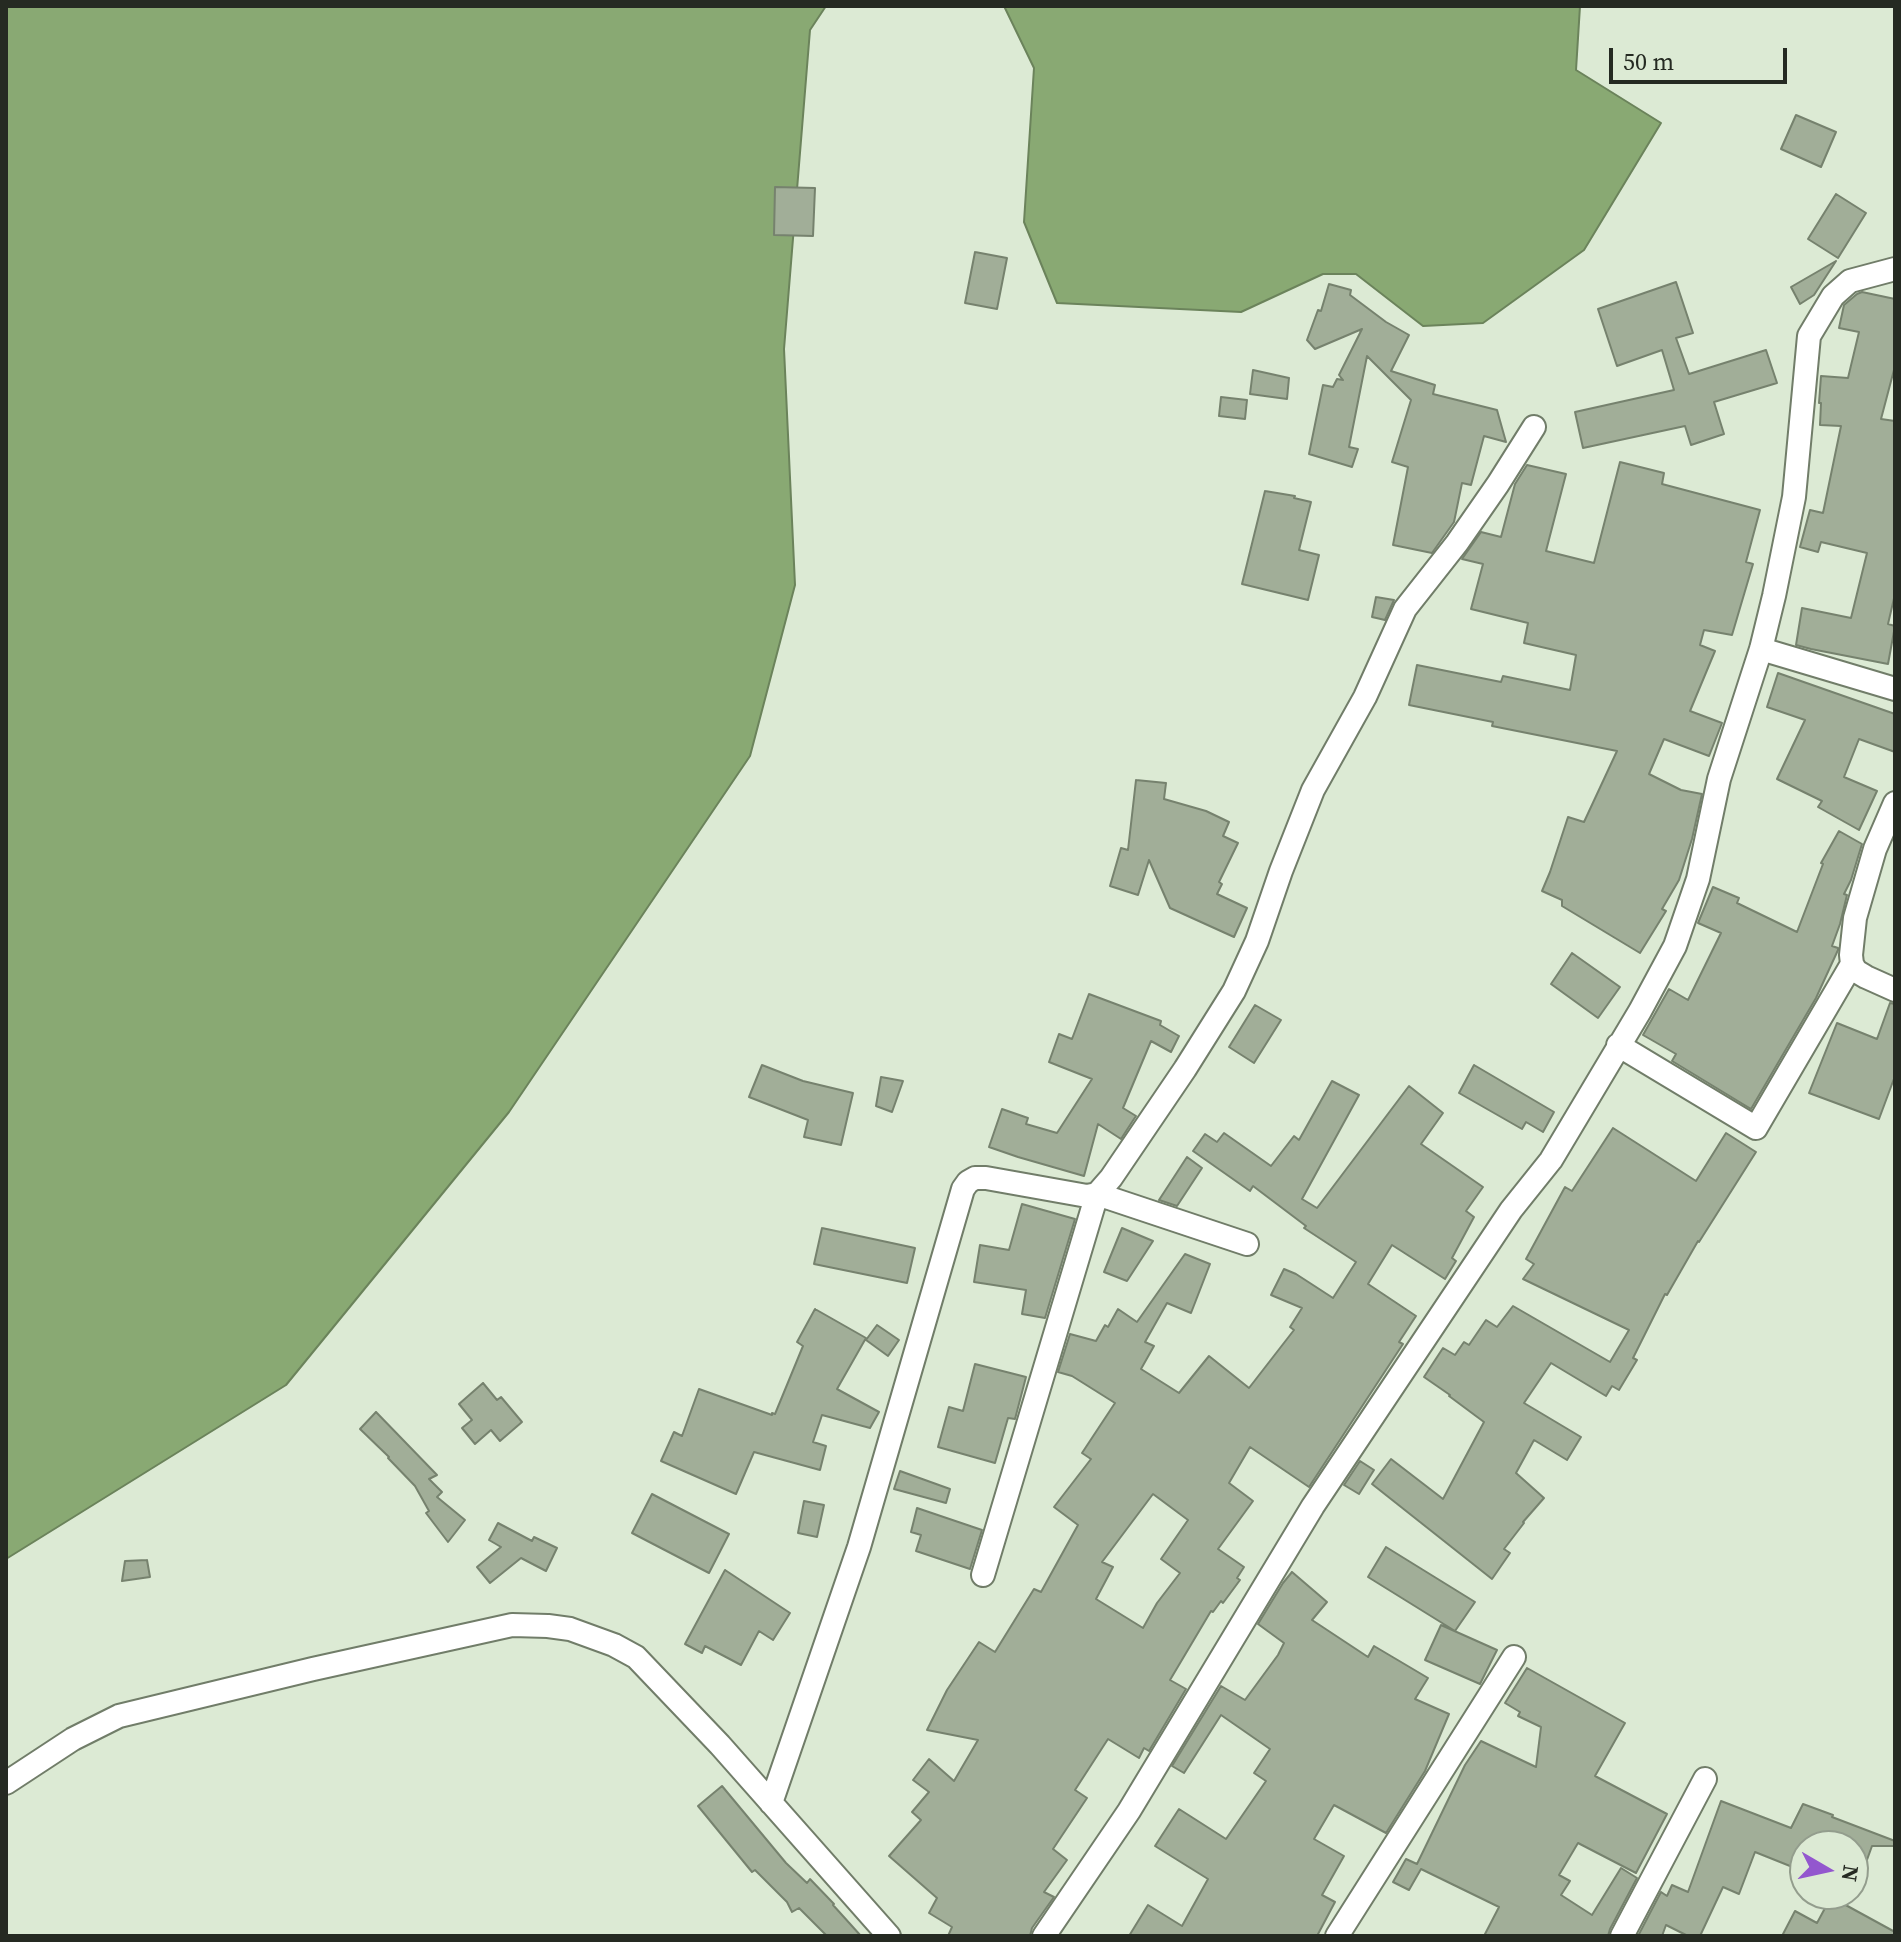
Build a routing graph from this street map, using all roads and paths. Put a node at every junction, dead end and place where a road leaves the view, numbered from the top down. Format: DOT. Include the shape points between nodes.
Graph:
graph roads {
  1 [pos="1895,269"];
  2 [pos="1534,427"];
  3 [pos="1761,649"];
  4 [pos="1895,689"];
  5 [pos="1895,803"];
  6 [pos="1852,964"];
  7 [pos="1895,990"];
  8 [pos="1618,1045"];
  9 [pos="1097,1194"];
  10 [pos="1247,1244"];
  11 [pos="983,1575"];
  12 [pos="1514,1657"];
  13 [pos="1705,1779"];
  14 [pos="6,1783"];
  15 [pos="771,1803"];
  16 [pos="889,1936"];
  17 [pos="1044,1936"];
  18 [pos="1337,1936"];
  19 [pos="1622,1936"];
  1 -- 3 [label="street" via="1850,281 1833,296 1809,336 1794,497"];
  2 -- 9 [label="street" via="1457,543 1405,609 1365,697 1313,790 1234,991"];
  3 -- 4 [label="street"];
  3 -- 8 [label="street" via="1719,779 1698,879 1675,946"];
  5 -- 6 [label="street" via="1855,918"];
  6 -- 7 [label="street"];
  6 -- 8 [label="street" via="1756,1128"];
  8 -- 17 [label="street" via="1551,1160 1511,1210 1313,1506 1129,1811"];
  9 -- 10 [label="street"];
  9 -- 11 [label="street"];
  9 -- 15 [label="street" via="986,1178 975,1178 963,1189 859,1547"];
  12 -- 18 [label="street"];
  13 -- 19 [label="street"];
  14 -- 15 [label="street" via="119,1716 512,1625 570,1629 636,1657"];
  15 -- 16 [label="street"];
}
